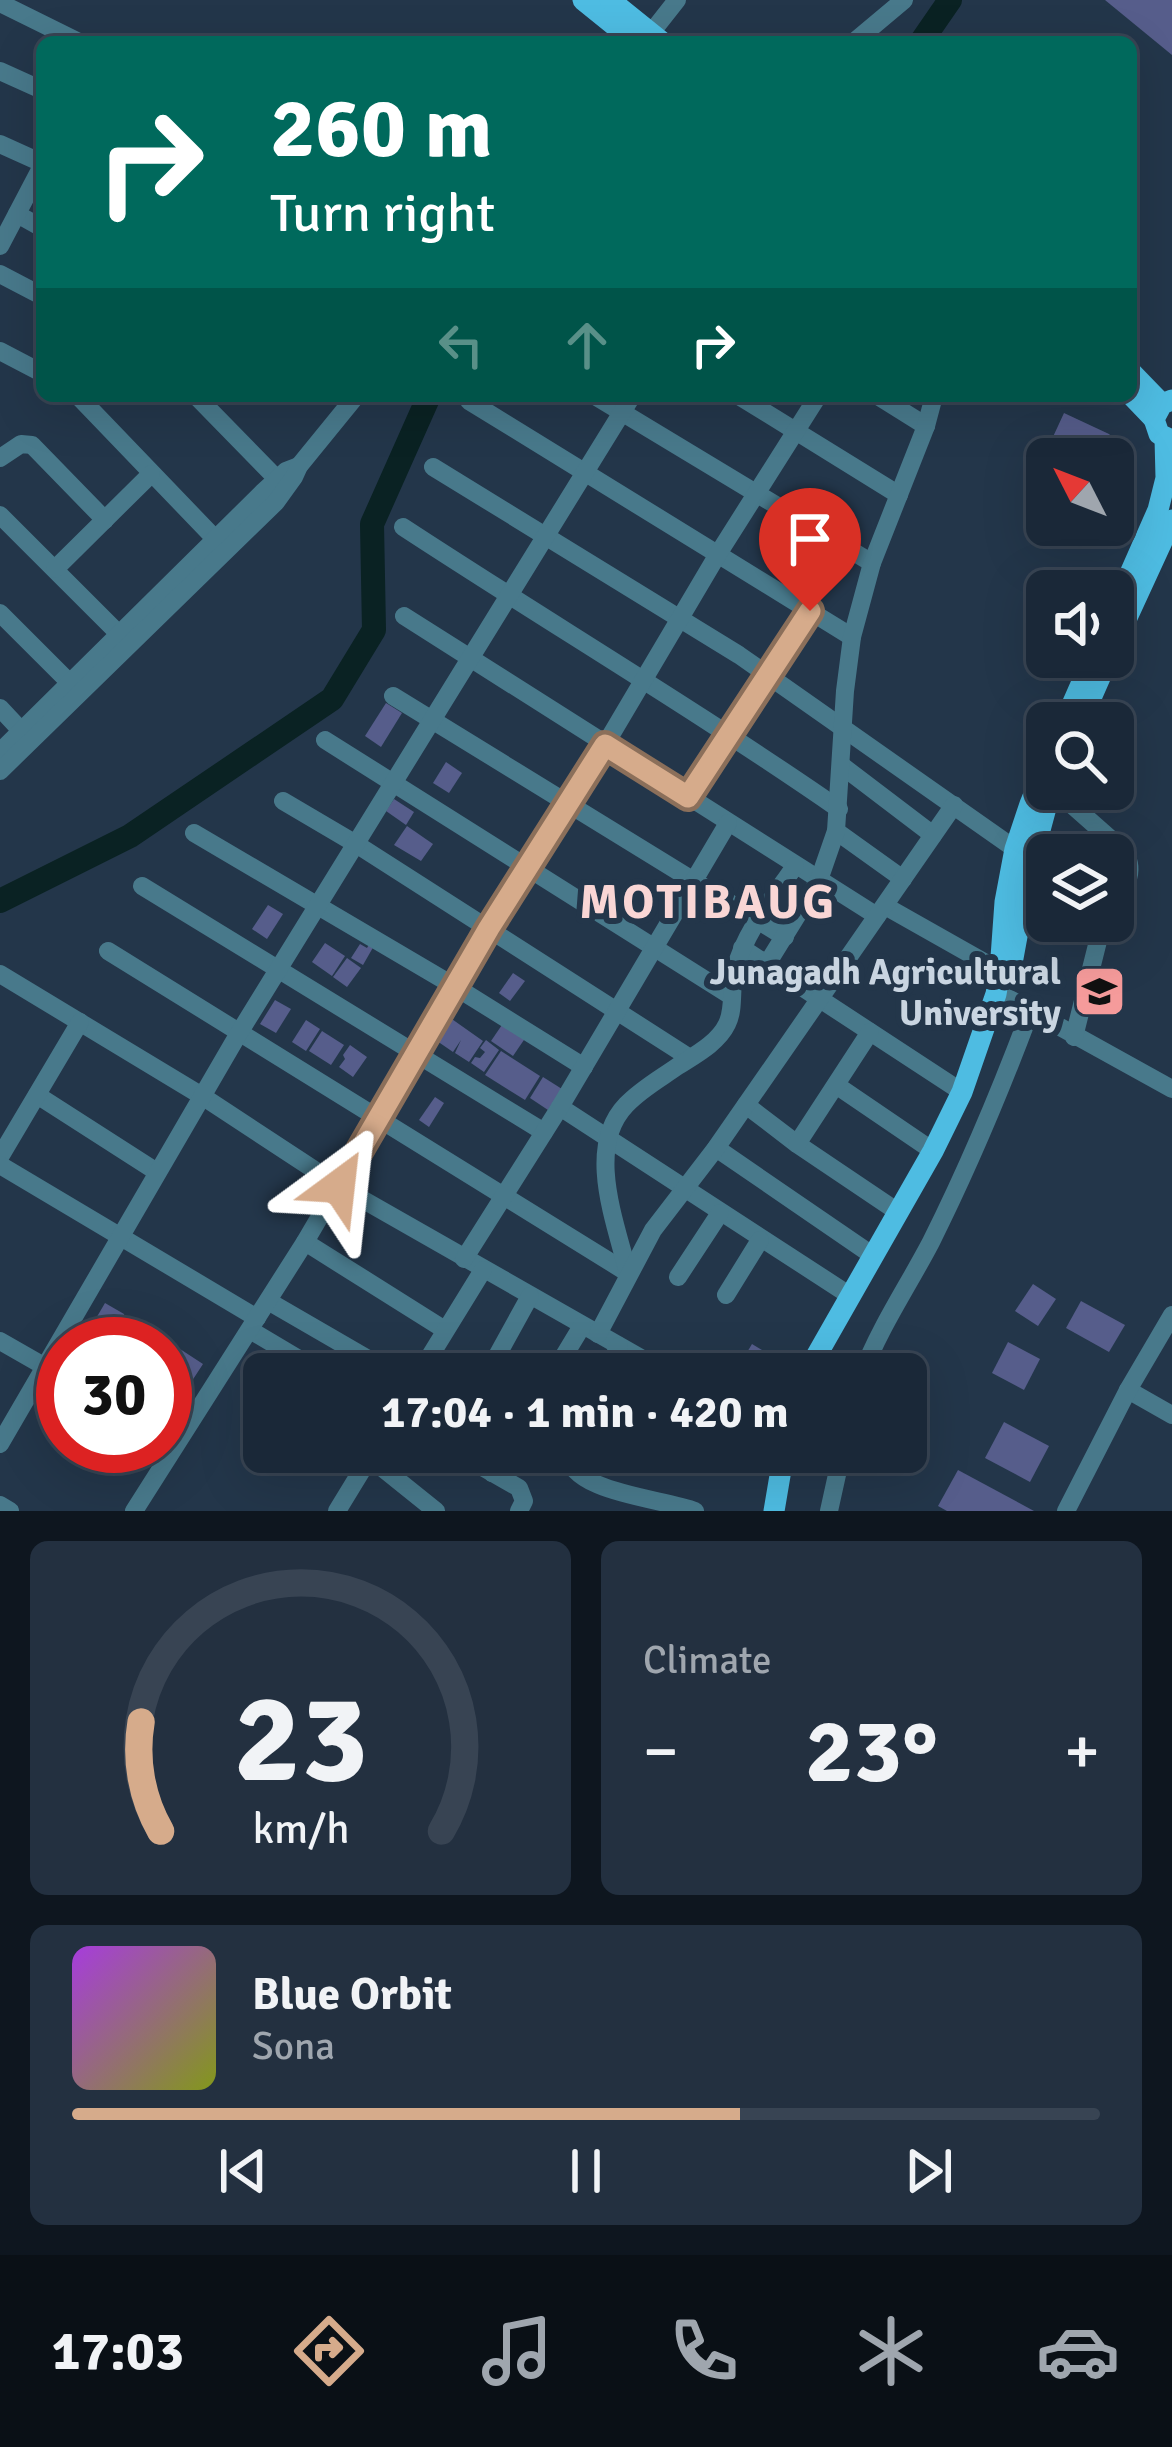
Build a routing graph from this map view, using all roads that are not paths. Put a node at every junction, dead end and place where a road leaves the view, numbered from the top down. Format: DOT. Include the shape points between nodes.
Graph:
graph roads {
  1 [pos="583,0"];
  2 [pos="610,0"];
  3 [pos="677,0"];
  4 [pos="904,0"];
  5 [pos="0,3"];
  6 [pos="67,36"];
  7 [pos="645,36"];
  8 [pos="647,36"];
  9 [pos="652,36"];
  10 [pos="861,36"];
  11 [pos="0,71"];
  12 [pos="36,87"];
  13 [pos="0,144"];
  14 [pos="36,162"];
  15 [pos="36,177"];
  16 [pos="17,214"];
  17 [pos="36,225"];
  18 [pos="0,246"];
  19 [pos="0,274"];
  20 [pos="36,293"];
  21 [pos="0,351"];
  22 [pos="36,370"];
  23 [pos="1137,380"];
  24 [pos="1137,399"];
  25 [pos="84,402"];
  26 [pos="202,402"];
  27 [pos="351,402"];
  28 [pos="471,402"];
  29 [pos="750,402"];
  30 [pos="814,402"];
  31 [pos="888,402"];
  32 [pos="932,402"];
  33 [pos="627,404"];
  34 [pos="1165,420"];
  35 [pos="926,426"];
  36 [pos="796,431"];
  37 [pos="0,458"];
  38 [pos="433,467"];
  39 [pos="584,472"];
  40 [pos="151,474"];
  41 [pos="282,483"];
  42 [pos="755,494"];
  43 [pos="899,495"];
  44 [pos="0,515"];
  45 [pos="105,520"];
  46 [pos="1172,520"];
  47 [pos="403,526"];
  48 [pos="546,535"];
  49 [pos="221,545"];
  50 [pos="718,554"];
  51 [pos="872,563"];
  52 [pos="55,568"];
  53 [pos="1132,570"];
  54 [pos="508,596"];
  55 [pos="1134,602"];
  56 [pos="810,611"];
  57 [pos="0,613"];
  58 [pos="404,616"];
  59 [pos="680,618"];
  60 [pos="853,638"];
  61 [pos="125,640"];
  62 [pos="470,659"];
  63 [pos="769,675"];
  64 [pos="642,681"];
  65 [pos="75,688"];
  66 [pos="393,696"];
  67 [pos="0,708"];
  68 [pos="431,721"];
  69 [pos="844,728"];
  70 [pos="730,734"];
  71 [pos="26,736"];
  72 [pos="326,740"];
  73 [pos="605,745"];
  74 [pos="0,752"];
  75 [pos="842,765"];
  76 [pos="0,771"];
  77 [pos="393,783"];
  78 [pos="688,797"];
  79 [pos="283,801"];
  80 [pos="567,805"];
  81 [pos="954,805"];
  82 [pos="838,809"];
  83 [pos="1028,810"];
  84 [pos="1046,810"];
  85 [pos="1076,810"];
  86 [pos="728,823"];
  87 [pos="836,831"];
  88 [pos="194,833"];
  89 [pos="1104,834"];
  90 [pos="932,835"];
  91 [pos="356,844"];
  92 [pos="1015,849"];
  93 [pos="795,866"];
  94 [pos="527,869"];
  95 [pos="903,878"];
  96 [pos="819,880"];
  97 [pos="694,881"];
  98 [pos="142,886"];
  99 [pos="319,905"];
  100 [pos="881,911"];
  101 [pos="758,921"];
  102 [pos="489,928"];
  103 [pos="785,938"];
  104 [pos="1098,942"];
  105 [pos="655,946"];
  106 [pos="742,948"];
  107 [pos="108,951"];
  108 [pos="767,964"];
  109 [pos="280,969"];
  110 [pos="1000,971"];
  111 [pos="0,974"];
  112 [pos="454,986"];
  113 [pos="731,996"];
  114 [pos="1006,997"];
  115 [pos="820,999"];
  116 [pos="618,1011"];
  117 [pos="1030,1012"];
  118 [pos="80,1022"];
  119 [pos="870,1032"];
  120 [pos="239,1033"];
  121 [pos="1074,1037"];
  122 [pos="417,1052"];
  123 [pos="690,1058"];
  124 [pos="584,1066"];
  125 [pos="836,1085"];
  126 [pos="1172,1089"];
  127 [pos="962,1092"];
  128 [pos="37,1095"];
  129 [pos="202,1096"];
  130 [pos="746,1105"];
  131 [pos="560,1107"];
  132 [pos="377,1120"];
  133 [pos="544,1132"];
  134 [pos="607,1139"];
  135 [pos="797,1144"];
  136 [pos="716,1148"];
  137 [pos="2,1150"];
  138 [pos="933,1151"];
  139 [pos="157,1172"];
  140 [pos="339,1186"];
  141 [pos="683,1189"];
  142 [pos="504,1195"];
  143 [pos="898,1211"];
  144 [pos="720,1213"];
  145 [pos="120,1235"];
  146 [pos="760,1240"];
  147 [pos="305,1242"];
  148 [pos="872,1255"];
  149 [pos="464,1259"];
  150 [pos="483,1270"];
  151 [pos="628,1273"];
  152 [pos="678,1276"];
  153 [pos="727,1295"];
  154 [pos="849,1295"];
  155 [pos="530,1296"];
  156 [pos="1172,1315"];
  157 [pos="258,1316"];
  158 [pos="72,1317"];
  159 [pos="445,1330"];
  160 [pos="590,1330"];
  161 [pos="0,1341"];
  162 [pos="619,1346"];
  163 [pos="300,1353"];
  164 [pos="345,1353"];
  165 [pos="431,1353"];
  166 [pos="499,1353"];
  167 [pos="571,1353"];
  168 [pos="616,1353"];
  169 [pos="632,1353"];
  170 [pos="817,1353"];
  171 [pos="828,1353"];
  172 [pos="871,1353"];
  173 [pos="36,1361"];
  174 [pos="36,1380"];
  175 [pos="1129,1390"];
  176 [pos="192,1409"];
  177 [pos="1172,1415"];
  178 [pos="0,1444"];
  179 [pos="154,1473"];
  180 [pos="360,1473"];
  181 [pos="392,1473"];
  182 [pos="492,1473"];
  183 [pos="576,1473"];
  184 [pos="780,1473"];
  185 [pos="792,1473"];
  186 [pos="837,1473"];
  187 [pos="0,1505"];
  188 [pos="10,1511"];
  189 [pos="134,1511"];
  190 [pos="338,1511"];
  191 [pos="436,1511"];
  192 [pos="519,1511"];
  193 [pos="694,1511"];
  194 [pos="774,1511"];
  195 [pos="787,1511"];
  196 [pos="829,1511"];
  197 [pos="1066,1511"];
  1 -- 7 [label="main road"];
  2 -- 8 [label="main road"];
  3 -- 9 [label="street"];
  4 -- 10 [label="street"];
  5 -- 6 [label="street"];
  11 -- 12 [label="street"];
  13 -- 14 [label="street"];
  15 -- 16 [label="street"];
  16 -- 17 [label="street"];
  16 -- 18 [label="street"];
  19 -- 20 [label="street"];
  21 -- 22 [label="street"];
  23 -- 34 [label="main road"];
  24 -- 34 [label="main road"];
  25 -- 40 [label="street"];
  26 -- 41 [label="street"];
  27 -- 41 [label="street"];
  28 -- 39 [label="street"];
  29 -- 36 [label="street"];
  30 -- 36 [label="street"];
  31 -- 35 [label="street"];
  32 -- 35 [label="street"];
  33 -- 39 [label="street"];
  33 -- 42 [label="street"];
  34 -- 53 [label="main road" via="1158,510"];
  35 -- 43 [label="street"];
  36 -- 42 [label="street"];
  36 -- 43 [label="street"];
  37 -- 45 [label="street" via="32,445"];
  38 -- 48 [label="street"];
  39 -- 48 [label="street"];
  39 -- 50 [label="street"];
  40 -- 45 [label="street"];
  40 -- 49 [label="street"];
  41 -- 49 [label="street"];
  42 -- 50 [label="street"];
  42 -- 51 [label="street"];
  43 -- 51 [label="street"];
  44 -- 52 [label="street"];
  45 -- 52 [label="street"];
  46 -- 55 [label="main road"];
  47 -- 54 [label="street"];
  48 -- 54 [label="street"];
  48 -- 59 [label="street"];
  49 -- 61 [label="street"];
  50 -- 56 [label="street"];
  50 -- 59 [label="street"];
  51 -- 60 [label="street"];
  52 -- 61 [label="street"];
  54 -- 62 [label="street"];
  54 -- 64 [label="street"];
  56 -- 60 [label="street"];
  56 -- 63 [label="street"];
  57 -- 65 [label="street"];
  58 -- 62 [label="street"];
  59 -- 63 [label="street"];
  59 -- 64 [label="street"];
  60 -- 69 [label="street"];
  61 -- 65 [label="street"];
  62 -- 68 [label="street"];
  62 -- 73 [label="street"];
  63 -- 69 [label="street"];
  63 -- 70 [label="street"];
  64 -- 70 [label="street"];
  64 -- 73 [label="street"];
  65 -- 71 [label="street"];
  66 -- 68 [label="street"];
  67 -- 71 [label="street"];
  68 -- 77 [label="street"];
  68 -- 80 [label="street"];
  69 -- 75 [label="street"];
  69 -- 81 [label="street"];
  70 -- 78 [label="street"];
  70 -- 82 [label="street"];
  71 -- 74 [label="street"];
  71 -- 76 [label="street"];
  72 -- 77 [label="street"];
  73 -- 78 [label="street"];
  73 -- 80 [label="street"];
  75 -- 82 [label="street"];
  75 -- 90 [label="street"];
  77 -- 91 [label="street"];
  77 -- 94 [label="street"];
  78 -- 86 [label="street"];
  79 -- 91 [label="street"];
  80 -- 94 [label="street"];
  80 -- 97 [label="street"];
  81 -- 90 [label="street"];
  81 -- 92 [label="street"];
  82 -- 87 [label="street"];
  83 -- 92 [label="main road"];
  84 -- 114 [label="main road"];
  85 -- 89 [label="street"];
  86 -- 93 [label="street"];
  86 -- 97 [label="street"];
  87 -- 95 [label="street"];
  87 -- 96 [label="street"];
  88 -- 99 [label="street"];
  90 -- 95 [label="street"];
  91 -- 99 [label="street"];
  91 -- 102 [label="street"];
  92 -- 110 [label="main road"];
  93 -- 96 [label="street"];
  93 -- 101 [label="street"];
  94 -- 102 [label="street"];
  94 -- 105 [label="street"];
  95 -- 100 [label="street"];
  96 -- 100 [label="street"];
  96 -- 103 [label="street"];
  97 -- 101 [label="street"];
  97 -- 105 [label="street"];
  98 -- 109 [label="street"];
  99 -- 109 [label="street"];
  99 -- 112 [label="street"];
  100 -- 110 [label="street"];
  100 -- 115 [label="street"];
  101 -- 103 [label="street"];
  101 -- 106 [label="street"];
  102 -- 112 [label="street"];
  102 -- 116 [label="street"];
  103 -- 108 [label="street"];
  104 -- 121 [label="street"];
  105 -- 113 [label="street"];
  105 -- 116 [label="street"];
  106 -- 108 [label="street"];
  106 -- 113 [label="street"];
  107 -- 120 [label="street"];
  108 -- 115 [label="street"];
  109 -- 120 [label="street"];
  109 -- 122 [label="street"];
  110 -- 127 [label="main road"];
  111 -- 118 [label="street"];
  112 -- 122 [label="street"];
  112 -- 124 [label="street"];
  113 -- 123 [label="street" via="725,1028"];
  114 -- 117 [label="street"];
  114 -- 171 [label="main road" via="946,1143"];
  115 -- 119 [label="street"];
  115 -- 130 [label="street"];
  116 -- 123 [label="street"];
  116 -- 124 [label="street"];
  117 -- 121 [label="street"];
  117 -- 172 [label="street" via="984,1132"];
  118 -- 128 [label="street"];
  118 -- 129 [label="street"];
  119 -- 125 [label="street"];
  119 -- 127 [label="street"];
  120 -- 129 [label="street"];
  120 -- 132 [label="street"];
  121 -- 126 [label="street"];
  122 -- 132 [label="street"];
  122 -- 133 [label="street"];
  123 -- 134 [label="street" via="627,1104"];
  124 -- 131 [label="street"];
  125 -- 135 [label="street"];
  125 -- 138 [label="street"];
  127 -- 138 [label="main road"];
  128 -- 137 [label="street"];
  128 -- 139 [label="street"];
  129 -- 139 [label="street"];
  129 -- 140 [label="street"];
  130 -- 135 [label="street"];
  130 -- 136 [label="street"];
  131 -- 133 [label="street"];
  131 -- 134 [label="street"];
  132 -- 140 [label="street"];
  132 -- 142 [label="street"];
  133 -- 142 [label="street"];
  134 -- 141 [label="street"];
  134 -- 151 [label="street"];
  135 -- 143 [label="street"];
  136 -- 141 [label="street"];
  136 -- 148 [label="street"];
  137 -- 145 [label="street"];
  138 -- 143 [label="main road"];
  139 -- 145 [label="street"];
  140 -- 147 [label="street"];
  140 -- 149 [label="street"];
  141 -- 144 [label="street"];
  141 -- 151 [label="street"];
  142 -- 149 [label="street"];
  142 -- 151 [label="street"];
  143 -- 148 [label="main road"];
  144 -- 146 [label="street"];
  144 -- 152 [label="street"];
  145 -- 157 [label="street"];
  145 -- 158 [label="street"];
  146 -- 153 [label="street"];
  146 -- 154 [label="street"];
  147 -- 157 [label="street"];
  147 -- 159 [label="street"];
  148 -- 154 [label="main road"];
  149 -- 150 [label="street"];
  150 -- 155 [label="street"];
  150 -- 159 [label="street"];
  151 -- 160 [label="street"];
  154 -- 170 [label="main road"];
  155 -- 160 [label="street"];
  155 -- 166 [label="street"];
  156 -- 175 [label="street"];
  157 -- 163 [label="street"];
  157 -- 164 [label="street"];
  157 -- 176 [label="street"];
  159 -- 165 [label="street"];
  160 -- 162 [label="street"];
  160 -- 167 [label="street"];
  161 -- 173 [label="street"];
  162 -- 168 [label="street"];
  162 -- 169 [label="street"];
  174 -- 178 [label="street"];
  175 -- 177 [label="street"];
  175 -- 197 [label="street"];
  179 -- 189 [label="street"];
  180 -- 190 [label="street"];
  181 -- 191 [label="street"];
  182 -- 192 [label="street" via="519,1488"];
  183 -- 193 [label="street"];
  184 -- 194 [label="main road"];
  185 -- 195 [label="main road"];
  186 -- 196 [label="street"];
  187 -- 188 [label="street"];
}
